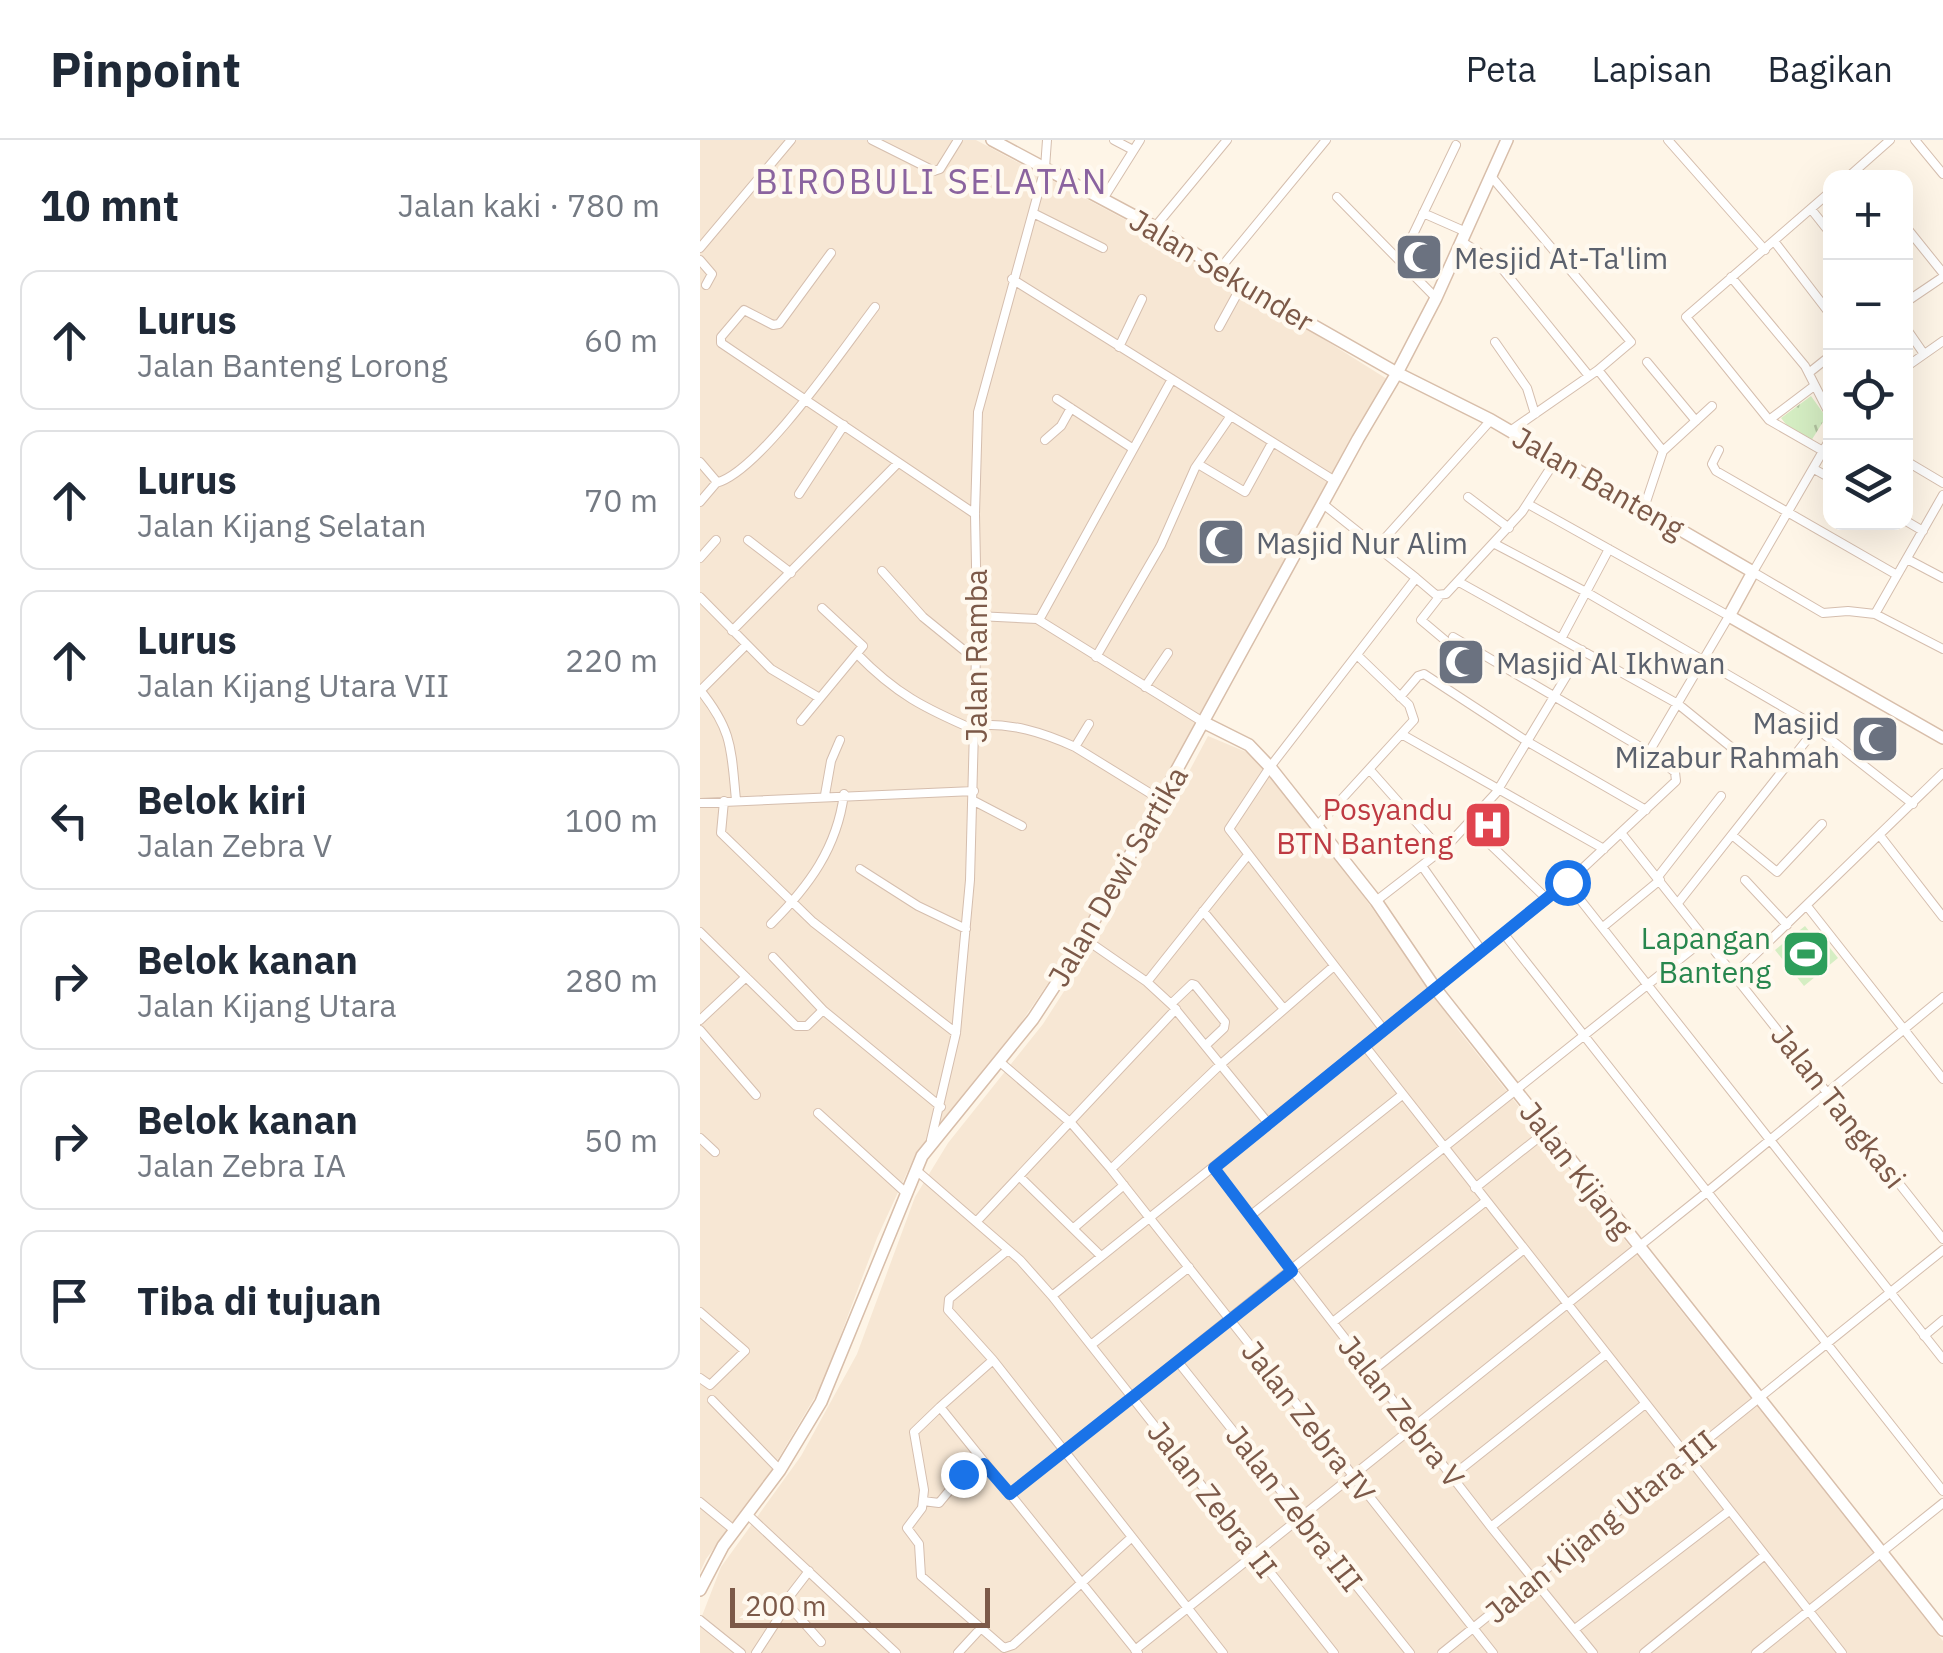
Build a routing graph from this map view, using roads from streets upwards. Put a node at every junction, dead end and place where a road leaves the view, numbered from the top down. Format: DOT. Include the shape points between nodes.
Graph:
graph roads {
  1 [pos="872,140"];
  2 [pos="958,140"];
  3 [pos="992,140"];
  4 [pos="1047,140"];
  5 [pos="1114,140"];
  6 [pos="1140,140"];
  7 [pos="1226,140"];
  8 [pos="1326,140"];
  9 [pos="1890,140"];
  10 [pos="1915,140"];
  11 [pos="786,142"];
  12 [pos="1673,142"];
  13 [pos="1502,143"];
  14 [pos="1456,145"];
  15 [pos="1133,150"];
  16 [pos="1044,168"];
  17 [pos="1857,168"];
  18 [pos="1943,174"];
  19 [pos="1490,175"];
  20 [pos="1336,197"];
  21 [pos="1823,198"];
  22 [pos="1104,199"];
  23 [pos="1811,209"];
  24 [pos="1423,212"];
  25 [pos="1033,213"];
  26 [pos="1823,224"];
  27 [pos="1155,227"];
  28 [pos="1462,236"];
  29 [pos="1913,236"];
  30 [pos="1774,241"];
  31 [pos="1408,246"];
  32 [pos="700,248"];
  33 [pos="1103,248"];
  34 [pos="1764,250"];
  35 [pos="831,253"];
  36 [pos="700,260"];
  37 [pos="1218,271"];
  38 [pos="1943,275"];
  39 [pos="1732,277"];
  40 [pos="1012,279"];
  41 [pos="706,285"];
  42 [pos="1242,285"];
  43 [pos="1913,297"];
  44 [pos="1436,298"];
  45 [pos="1142,299"];
  46 [pos="1823,305"];
  47 [pos="875,307"];
  48 [pos="1219,327"];
  49 [pos="1913,338"];
  50 [pos="1943,341"];
  51 [pos="1495,342"];
  52 [pos="1120,346"];
  53 [pos="1924,354"];
  54 [pos="1647,362"];
  55 [pos="1823,362"];
  56 [pos="1913,362"];
  57 [pos="1598,370"];
  58 [pos="1810,372"];
  59 [pos="1397,374"];
  60 [pos="1589,376"];
  61 [pos="1172,380"];
  62 [pos="1814,386"];
  63 [pos="804,398"];
  64 [pos="1057,399"];
  65 [pos="1823,402"];
  66 [pos="1712,406"];
  67 [pos="1071,408"];
  68 [pos="1535,414"];
  69 [pos="1230,417"];
  70 [pos="1491,420"];
  71 [pos="1769,420"];
  72 [pos="1696,421"];
  73 [pos="844,425"];
  74 [pos="1510,432"];
  75 [pos="1045,440"];
  76 [pos="1272,443"];
  77 [pos="1132,448"];
  78 [pos="1663,450"];
  79 [pos="1719,450"];
  80 [pos="1823,451"];
  81 [pos="1556,458"];
  82 [pos="700,462"];
  83 [pos="898,463"];
  84 [pos="1198,464"];
  85 [pos="1913,465"];
  86 [pos="1814,469"];
  87 [pos="1823,474"];
  88 [pos="1335,481"];
  89 [pos="716,483"];
  90 [pos="1943,483"];
  91 [pos="800,494"];
  92 [pos="1468,497"];
  93 [pos="700,502"];
  94 [pos="1941,502"];
  95 [pos="1323,504"];
  96 [pos="1528,504"];
  97 [pos="1644,508"];
  98 [pos="1788,513"];
  99 [pos="975,514"];
  100 [pos="1913,525"];
  101 [pos="1509,528"];
  102 [pos="1923,530"];
  103 [pos="716,540"];
  104 [pos="748,540"];
  105 [pos="1496,544"];
  106 [pos="1378,546"];
  107 [pos="1609,549"];
  108 [pos="700,558"];
  109 [pos="1907,559"];
  110 [pos="882,572"];
  111 [pos="1754,572"];
  112 [pos="790,574"];
  113 [pos="1897,575"];
  114 [pos="1416,578"];
  115 [pos="1943,578"];
  116 [pos="1459,582"];
  117 [pos="1586,592"];
  118 [pos="1439,597"];
  119 [pos="700,598"];
  120 [pos="822,608"];
  121 [pos="1874,614"];
  122 [pos="978,616"];
  123 [pos="1729,616"];
  124 [pos="1039,620"];
  125 [pos="732,631"];
  126 [pos="1452,637"];
  127 [pos="1561,638"];
  128 [pos="746,644"];
  129 [pos="1943,649"];
  130 [pos="1582,650"];
  131 [pos="1459,652"];
  132 [pos="1168,653"];
  133 [pos="856,654"];
  134 [pos="1357,655"];
  135 [pos="1096,658"];
  136 [pos="1704,659"];
  137 [pos="976,660"];
  138 [pos="1146,687"];
  139 [pos="700,691"];
  140 [pos="1555,696"];
  141 [pos="818,697"];
  142 [pos="1400,697"];
  143 [pos="1678,704"];
  144 [pos="800,721"];
  145 [pos="1204,722"];
  146 [pos="1089,724"];
  147 [pos="1817,727"];
  148 [pos="976,728"];
  149 [pos="1403,735"];
  150 [pos="1943,738"];
  151 [pos="840,740"];
  152 [pos="1528,742"];
  153 [pos="1074,747"];
  154 [pos="1649,752"];
  155 [pos="1742,756"];
  156 [pos="1270,766"];
  157 [pos="1370,770"];
  158 [pos="1943,774"];
  159 [pos="1501,788"];
  160 [pos="844,794"];
  161 [pos="825,795"];
  162 [pos="974,796"];
  163 [pos="1721,796"];
  164 [pos="736,800"];
  165 [pos="1161,800"];
  166 [pos="700,802"];
  167 [pos="724,802"];
  168 [pos="1912,804"];
  169 [pos="1646,810"];
  170 [pos="1469,824"];
  171 [pos="1822,824"];
  172 [pos="1318,825"];
  173 [pos="1022,826"];
  174 [pos="1622,834"];
  175 [pos="1732,835"];
  176 [pos="1881,836"];
  177 [pos="1604,849"];
  178 [pos="1441,850"];
  179 [pos="1248,856"];
  180 [pos="1422,866"];
  181 [pos="860,868"];
  182 [pos="1659,879"];
  183 [pos="1745,880"];
  184 [pos="1567,882"];
  185 [pos="1547,899"];
  186 [pos="794,901"];
  187 [pos="1376,901"];
  188 [pos="1678,903"];
  189 [pos="1807,906"];
  190 [pos="1204,911"];
  191 [pos="1943,917"];
  192 [pos="772,924"];
  193 [pos="1787,925"];
  194 [pos="1603,927"];
  195 [pos="966,929"];
  196 [pos="700,932"];
  197 [pos="1504,934"];
  198 [pos="1706,938"];
  199 [pos="1085,939"];
  200 [pos="1482,951"];
  201 [pos="773,957"];
  202 [pos="1334,966"];
  203 [pos="1736,974"];
  204 [pos="746,977"];
  205 [pos="1147,982"];
  206 [pos="1648,986"];
  207 [pos="1435,988"];
  208 [pos="1943,997"];
  209 [pos="1173,1007"];
  210 [pos="822,1010"];
  211 [pos="1284,1010"];
  212 [pos="700,1020"];
  213 [pos="1904,1028"];
  214 [pos="700,1030"];
  215 [pos="1384,1030"];
  216 [pos="956,1033"];
  217 [pos="1583,1037"];
  218 [pos="1206,1045"];
  219 [pos="1365,1046"];
  220 [pos="1000,1062"];
  221 [pos="1221,1064"];
  222 [pos="1943,1079"];
  223 [pos="1516,1092"];
  224 [pos="1827,1092"];
  225 [pos="756,1095"];
  226 [pos="1402,1095"];
  227 [pos="941,1107"];
  228 [pos="818,1112"];
  229 [pos="1268,1122"];
  230 [pos="1072,1124"];
  231 [pos="1548,1130"];
  232 [pos="700,1138"];
  233 [pos="1768,1140"];
  234 [pos="1445,1148"];
  235 [pos="927,1149"];
  236 [pos="715,1152"];
  237 [pos="1214,1168"];
  238 [pos="916,1169"];
  239 [pos="1110,1169"];
  240 [pos="1020,1177"];
  241 [pos="1124,1185"];
  242 [pos="1475,1188"];
  243 [pos="905,1192"];
  244 [pos="1707,1192"];
  245 [pos="1486,1201"];
  246 [pos="1250,1216"];
  247 [pos="1150,1218"];
  248 [pos="977,1221"];
  249 [pos="1075,1227"];
  250 [pos="1943,1239"];
  251 [pos="1638,1247"];
  252 [pos="1008,1250"];
  253 [pos="1523,1250"];
  254 [pos="1943,1250"];
  255 [pos="1101,1256"];
  256 [pos="1188,1267"];
  257 [pos="1292,1271"];
  258 [pos="1891,1294"];
  259 [pos="1052,1296"];
  260 [pos="1566,1304"];
  261 [pos="700,1312"];
  262 [pos="1943,1320"];
  263 [pos="1230,1321"];
  264 [pos="1333,1322"];
  265 [pos="1924,1336"];
  266 [pos="1090,1345"];
  267 [pos="1825,1345"];
  268 [pos="1606,1354"];
  269 [pos="993,1360"];
  270 [pos="1943,1360"];
  271 [pos="1179,1363"];
  272 [pos="1371,1372"];
  273 [pos="700,1378"];
  274 [pos="1134,1399"];
  275 [pos="1758,1399"];
  276 [pos="712,1400"];
  277 [pos="1646,1404"];
  278 [pos="940,1407"];
  279 [pos="1413,1427"];
  280 [pos="1064,1453"];
  281 [pos="1686,1456"];
  282 [pos="984,1464"];
  283 [pos="780,1470"];
  284 [pos="1351,1474"];
  285 [pos="1452,1476"];
  286 [pos="1943,1491"];
  287 [pos="1010,1494"];
  288 [pos="923,1500"];
  289 [pos="700,1502"];
  290 [pos="1943,1503"];
  291 [pos="1729,1511"];
  292 [pos="748,1515"];
  293 [pos="1301,1516"];
  294 [pos="1491,1527"];
  295 [pos="734,1530"];
  296 [pos="1132,1537"];
  297 [pos="1882,1552"];
  298 [pos="1256,1553"];
  299 [pos="1766,1555"];
  300 [pos="808,1572"];
  301 [pos="1533,1579"];
  302 [pos="1081,1582"];
  303 [pos="700,1590"];
  304 [pos="789,1602"];
  305 [pos="1189,1608"];
  306 [pos="1809,1611"];
  307 [pos="700,1620"];
  308 [pos="980,1628"];
  309 [pos="1474,1628"];
  310 [pos="1575,1629"];
  311 [pos="1943,1630"];
  312 [pos="822,1642"];
  313 [pos="886,1644"];
  314 [pos="1137,1652"];
  315 [pos="741,1653"];
  316 [pos="756,1653"];
  317 [pos="879,1653"];
  318 [pos="896,1653"];
  319 [pos="958,1653"];
  320 [pos="1223,1653"];
  321 [pos="1334,1653"];
  322 [pos="1410,1653"];
  323 [pos="1442,1653"];
  324 [pos="1493,1653"];
  325 [pos="1593,1653"];
  326 [pos="1644,1653"];
  327 [pos="1756,1653"];
  328 [pos="1842,1653"];
  1 -- 2 [label="street" via="934,172"];
  3 -- 16 [label="street, Jalan Sekunder"];
  4 -- 16 [label="street, Jalan Ramba"];
  5 -- 15 [label="street"];
  6 -- 15 [label="street"];
  7 -- 27 [label="street"];
  8 -- 37 [label="street"];
  9 -- 17 [label="street"];
  10 -- 18 [label="street"];
  11 -- 32 [label="street"];
  12 -- 34 [label="street"];
  13 -- 19 [label="street, Jalan Dewi Sartika"];
  14 -- 24 [label="street"];
  15 -- 22 [label="street"];
  16 -- 22 [label="street, Jalan Sekunder"];
  16 -- 25 [label="street, Jalan Ramba"];
  19 -- 28 [label="street, Jalan Dewi Sartika"];
  19 -- 57 [label="street" via="1630,341"];
  20 -- 44 [label="street"];
  21 -- 23 [label="street"];
  22 -- 27 [label="street, Jalan Sekunder"];
  23 -- 26 [label="street"];
  23 -- 30 [label="street"];
  24 -- 28 [label="street"];
  24 -- 31 [label="street"];
  25 -- 33 [label="street"];
  25 -- 40 [label="street, Jalan Ramba"];
  27 -- 37 [label="street, Jalan Sekunder"];
  28 -- 44 [label="street, Jalan Dewi Sartika"];
  28 -- 60 [label="street" via="1500,266"];
  29 -- 38 [label="street"];
  30 -- 34 [label="street"];
  30 -- 46 [label="street"];
  34 -- 39 [label="street"];
  35 -- 63 [label="street" via="779,324 745,310 720,338"];
  36 -- 41 [label="street" via="713,276"];
  37 -- 42 [label="street, Jalan Sekunder"];
  38 -- 43 [label="street"];
  39 -- 58 [label="street"];
  39 -- 71 [label="street" via="1686,320"];
  40 -- 52 [label="street"];
  40 -- 99 [label="street, Jalan Ramba" via="979,406"];
  42 -- 48 [label="street"];
  42 -- 59 [label="street, Jalan Sekunder"];
  44 -- 59 [label="street, Jalan Dewi Sartika"];
  45 -- 52 [label="street"];
  47 -- 63 [label="street"];
  49 -- 53 [label="street"];
  50 -- 53 [label="street"];
  51 -- 68 [label="street" via="1527,388"];
  52 -- 61 [label="street"];
  53 -- 56 [label="street"];
  54 -- 72 [label="street"];
  55 -- 58 [label="street"];
  57 -- 60 [label="street"];
  57 -- 78 [label="street"];
  58 -- 62 [label="street"];
  59 -- 70 [label="street, Jalan Banteng"];
  59 -- 88 [label="street, Jalan Dewi Sartika"];
  60 -- 68 [label="street"];
  61 -- 69 [label="street"];
  61 -- 77 [label="street"];
  62 -- 65 [label="street"];
  62 -- 71 [label="street"];
  63 -- 73 [label="street"];
  63 -- 89 [label="street" via="742,469"];
  64 -- 67 [label="street"];
  66 -- 72 [label="street"];
  67 -- 75 [label="street"];
  67 -- 77 [label="street"];
  68 -- 74 [label="street"];
  69 -- 76 [label="street"];
  69 -- 84 [label="street"];
  70 -- 74 [label="street, Jalan Banteng"];
  70 -- 106 [label="street"];
  71 -- 80 [label="street"];
  72 -- 78 [label="street"];
  73 -- 83 [label="street"];
  73 -- 91 [label="street"];
  74 -- 81 [label="street, Jalan Banteng"];
  76 -- 84 [label="street" via="1245,492"];
  76 -- 88 [label="street"];
  77 -- 124 [label="street"];
  78 -- 97 [label="street"];
  79 -- 98 [label="street" via="1716,471"];
  80 -- 86 [label="street"];
  81 -- 96 [label="street"];
  81 -- 97 [label="street, Jalan Banteng"];
  82 -- 89 [label="street"];
  83 -- 99 [label="street"];
  83 -- 112 [label="street"];
  84 -- 135 [label="street" via="1162,545"];
  85 -- 90 [label="street"];
  86 -- 87 [label="street"];
  86 -- 98 [label="street"];
  88 -- 95 [label="street, Jalan Dewi Sartika"];
  89 -- 93 [label="street"];
  92 -- 101 [label="street"];
  94 -- 102 [label="street"];
  95 -- 106 [label="street"];
  95 -- 145 [label="street, Jalan Dewi Sartika"];
  96 -- 101 [label="street"];
  96 -- 107 [label="street, Jalan Banteng"];
  97 -- 111 [label="street, Jalan Banteng"];
  98 -- 111 [label="street"];
  98 -- 113 [label="street"];
  99 -- 122 [label="street, Jalan Ramba"];
  100 -- 102 [label="street"];
  101 -- 105 [label="street"];
  102 -- 109 [label="street"];
  103 -- 108 [label="street"];
  104 -- 112 [label="street"];
  105 -- 116 [label="street"];
  105 -- 117 [label="street"];
  106 -- 114 [label="street"];
  107 -- 117 [label="street"];
  107 -- 123 [label="street, Jalan Banteng"];
  109 -- 113 [label="street"];
  109 -- 115 [label="street"];
  110 -- 137 [label="street"];
  111 -- 121 [label="street" via="1823,613"];
  111 -- 123 [label="street"];
  112 -- 125 [label="street"];
  113 -- 121 [label="street"];
  114 -- 118 [label="street"];
  114 -- 134 [label="street"];
  116 -- 118 [label="street"];
  116 -- 127 [label="street"];
  117 -- 127 [label="street"];
  117 -- 136 [label="street"];
  118 -- 131 [label="street" via="1421,620"];
  119 -- 125 [label="street"];
  120 -- 133 [label="street" via="862,644"];
  121 -- 129 [label="street"];
  122 -- 124 [label="street"];
  122 -- 137 [label="street, Jalan Ramba"];
  123 -- 136 [label="street"];
  123 -- 150 [label="street, Jalan Banteng"];
  124 -- 135 [label="street"];
  125 -- 128 [label="street"];
  126 -- 140 [label="street"];
  127 -- 130 [label="street"];
  128 -- 139 [label="street"];
  128 -- 141 [label="street"];
  130 -- 140 [label="street"];
  130 -- 143 [label="street"];
  132 -- 138 [label="street"];
  133 -- 141 [label="street"];
  133 -- 148 [label="street" via="894,690"];
  134 -- 142 [label="street"];
  134 -- 156 [label="street"];
  135 -- 138 [label="street"];
  136 -- 143 [label="street"];
  136 -- 147 [label="street"];
  137 -- 148 [label="street, Jalan Ramba"];
  138 -- 145 [label="street"];
  139 -- 164 [label="street" via="729,736"];
  140 -- 152 [label="street"];
  140 -- 154 [label="street"];
  141 -- 144 [label="street"];
  142 -- 149 [label="street" via="1414,715"];
  142 -- 152 [label="street" via="1424,674"];
  143 -- 154 [label="street"];
  143 -- 155 [label="street"];
  145 -- 156 [label="street, Jalan Kijang" via="1242,741"];
  145 -- 165 [label="street, Jalan Dewi Sartika"];
  146 -- 153 [label="street"];
  147 -- 168 [label="street"];
  147 -- 175 [label="street"];
  148 -- 153 [label="street" via="1019,727"];
  148 -- 162 [label="street, Jalan Ramba"];
  149 -- 157 [label="street"];
  149 -- 159 [label="street"];
  151 -- 161 [label="street"];
  152 -- 159 [label="street"];
  152 -- 169 [label="street"];
  153 -- 165 [label="street"];
  154 -- 169 [label="street" via="1677,777"];
  156 -- 172 [label="street, Jalan Kijang"];
  156 -- 179 [label="street" via="1229,826"];
  157 -- 172 [label="street"];
  157 -- 178 [label="street"];
  158 -- 168 [label="street"];
  159 -- 170 [label="street"];
  159 -- 177 [label="street"];
  160 -- 161 [label="street"];
  160 -- 162 [label="street"];
  160 -- 186 [label="street" via="834,840"];
  161 -- 164 [label="street"];
  162 -- 173 [label="street"];
  162 -- 195 [label="street, Jalan Ramba"];
  163 -- 182 [label="street"];
  164 -- 167 [label="street"];
  165 -- 199 [label="street, Jalan Dewi Sartika"];
  166 -- 167 [label="street"];
  167 -- 186 [label="street" via="721,832"];
  168 -- 176 [label="street"];
  169 -- 174 [label="street"];
  170 -- 178 [label="street"];
  170 -- 185 [label="street"];
  171 -- 175 [label="street" via="1777,872"];
  172 -- 187 [label="street, Jalan Kijang"];
  174 -- 177 [label="street"];
  174 -- 182 [label="street, Jalan Tangkasi"];
  175 -- 188 [label="street"];
  176 -- 189 [label="street"];
  176 -- 191 [label="street"];
  177 -- 184 [label="street"];
  178 -- 180 [label="street"];
  179 -- 190 [label="street"];
  179 -- 202 [label="street"];
  180 -- 187 [label="street"];
  180 -- 200 [label="street"];
  181 -- 195 [label="street"];
  182 -- 188 [label="street, Jalan Tangkasi"];
  182 -- 194 [label="street"];
  183 -- 193 [label="street"];
  184 -- 185 [label="street"];
  184 -- 194 [label="street"];
  185 -- 197 [label="street"];
  186 -- 192 [label="street"];
  186 -- 216 [label="street" via="854,957"];
  187 -- 207 [label="street, Jalan Kijang"];
  188 -- 198 [label="street, Jalan Tangkasi"];
  189 -- 193 [label="street"];
  189 -- 213 [label="street"];
  190 -- 205 [label="street"];
  190 -- 211 [label="street"];
  193 -- 203 [label="street"];
  194 -- 206 [label="street"];
  195 -- 216 [label="street, Jalan Ramba"];
  196 -- 204 [label="street"];
  197 -- 200 [label="street"];
  197 -- 217 [label="street"];
  198 -- 203 [label="street, Jalan Tangkasi"];
  198 -- 206 [label="street"];
  199 -- 205 [label="street"];
  199 -- 220 [label="street, Jalan Dewi Sartika"];
  200 -- 207 [label="street"];
  201 -- 210 [label="street"];
  202 -- 211 [label="street"];
  202 -- 215 [label="street"];
  203 -- 224 [label="street, Jalan Tangkasi"];
  204 -- 210 [label="street" via="799,1027"];
  204 -- 212 [label="street"];
  205 -- 209 [label="street"];
  206 -- 217 [label="street"];
  206 -- 233 [label="street"];
  207 -- 215 [label="street"];
  207 -- 223 [label="street, Jalan Kijang"];
  208 -- 213 [label="street"];
  209 -- 218 [label="street"];
  209 -- 218 [label="street" via="1195,984 1225,1024"];
  209 -- 230 [label="street"];
  210 -- 227 [label="street"];
  211 -- 221 [label="street"];
  213 -- 222 [label="street"];
  213 -- 224 [label="street"];
  214 -- 225 [label="street"];
  215 -- 219 [label="street"];
  216 -- 227 [label="street, Jalan Ramba"];
  217 -- 223 [label="street"];
  217 -- 244 [label="street"];
  218 -- 221 [label="street"];
  219 -- 226 [label="street"];
  219 -- 229 [label="street"];
  220 -- 230 [label="street, Jalan Zebra IV"];
  220 -- 235 [label="street, Jalan Dewi Sartika"];
  221 -- 229 [label="street"];
  221 -- 239 [label="street"];
  223 -- 231 [label="street, Jalan Kijang"];
  223 -- 234 [label="street"];
  224 -- 233 [label="street"];
  224 -- 250 [label="street, Jalan Tangkasi"];
  226 -- 234 [label="street"];
  226 -- 246 [label="street"];
  227 -- 235 [label="street, Jalan Ramba"];
  228 -- 243 [label="street"];
  229 -- 237 [label="street"];
  230 -- 239 [label="street, Jalan Zebra IV"];
  230 -- 240 [label="street"];
  231 -- 242 [label="street"];
  231 -- 251 [label="street, Jalan Kijang"];
  232 -- 236 [label="street"];
  233 -- 244 [label="street"];
  233 -- 258 [label="street"];
  234 -- 242 [label="street"];
  234 -- 257 [label="street"];
  235 -- 238 [label="street, Jalan Dewi Sartika"];
  237 -- 246 [label="street, Jalan Zebra V"];
  237 -- 247 [label="street"];
  238 -- 243 [label="street, Jalan Dewi Sartika"];
  238 -- 248 [label="street, Jalan Zebra II"];
  239 -- 241 [label="street, Jalan Zebra IV"];
  240 -- 248 [label="street"];
  240 -- 249 [label="street"];
  241 -- 247 [label="street, Jalan Zebra IV"];
  241 -- 249 [label="street"];
  242 -- 245 [label="street"];
  243 -- 283 [label="street, Jalan Dewi Sartika" via="821,1402"];
  244 -- 251 [label="street"];
  244 -- 267 [label="street"];
  245 -- 253 [label="street"];
  245 -- 264 [label="street"];
  246 -- 257 [label="street, Jalan Zebra V"];
  247 -- 255 [label="street"];
  247 -- 256 [label="street, Jalan Zebra IV"];
  248 -- 252 [label="street, Jalan Zebra II"];
  249 -- 255 [label="street"];
  251 -- 260 [label="street"];
  251 -- 275 [label="street, Jalan Kijang"];
  252 -- 259 [label="street, Jalan Zebra II"];
  252 -- 269 [label="street" via="947,1304"];
  253 -- 260 [label="street"];
  253 -- 272 [label="street"];
  254 -- 258 [label="street, Jalan Kijang Utara III"];
  255 -- 259 [label="street"];
  256 -- 263 [label="street, Jalan Zebra IV"];
  256 -- 266 [label="street"];
  257 -- 263 [label="street"];
  257 -- 264 [label="street, Jalan Zebra V"];
  258 -- 265 [label="street"];
  258 -- 267 [label="street, Jalan Kijang Utara III"];
  259 -- 266 [label="street, Jalan Zebra II"];
  260 -- 268 [label="street"];
  260 -- 279 [label="street"];
  261 -- 273 [label="street" via="745,1352 710,1385"];
  262 -- 265 [label="street"];
  263 -- 271 [label="street"];
  263 -- 284 [label="street, Jalan Zebra IV"];
  264 -- 272 [label="street, Jalan Zebra V"];
  265 -- 270 [label="street"];
  266 -- 274 [label="street, Jalan Zebra II"];
  267 -- 275 [label="street, Jalan Kijang Utara III"];
  267 -- 286 [label="street"];
  268 -- 277 [label="street"];
  268 -- 285 [label="street"];
  269 -- 278 [label="street"];
  269 -- 280 [label="street"];
  271 -- 274 [label="street"];
  271 -- 293 [label="street, Jalan Zebra III"];
  272 -- 279 [label="street, Jalan Zebra V"];
  274 -- 280 [label="street"];
  274 -- 298 [label="street, Jalan Zebra II"];
  275 -- 281 [label="street, Jalan Kijang Utara III"];
  275 -- 297 [label="street, Jalan Kijang"];
  276 -- 283 [label="street"];
  277 -- 281 [label="street"];
  277 -- 294 [label="street"];
  278 -- 282 [label="street"];
  278 -- 288 [label="street" via="914,1432"];
  279 -- 284 [label="street"];
  279 -- 285 [label="street, Jalan Zebra V"];
  280 -- 287 [label="street"];
  280 -- 296 [label="street"];
  281 -- 291 [label="street"];
  281 -- 301 [label="street, Jalan Kijang Utara III"];
  282 -- 287 [label="street"];
  282 -- 288 [label="street" via="963,1474 939,1504"];
  283 -- 292 [label="street, Jalan Dewi Sartika"];
  284 -- 293 [label="street"];
  284 -- 309 [label="street, Jalan Zebra IV"];
  285 -- 294 [label="street, Jalan Zebra V"];
  287 -- 302 [label="street"];
  288 -- 308 [label="street" via="907,1528 919,1544 919,1570"];
  289 -- 295 [label="street"];
  290 -- 297 [label="street"];
  291 -- 299 [label="street"];
  291 -- 310 [label="street"];
  292 -- 295 [label="street, Jalan Dewi Sartika"];
  292 -- 300 [label="street"];
  293 -- 298 [label="street"];
  293 -- 322 [label="street, Jalan Zebra III"];
  294 -- 301 [label="street, Jalan Zebra V"];
  295 -- 303 [label="street, Jalan Dewi Sartika"];
  296 -- 302 [label="street"];
  296 -- 305 [label="street"];
  297 -- 306 [label="street"];
  297 -- 311 [label="street, Jalan Kijang"];
  298 -- 305 [label="street"];
  298 -- 321 [label="street, Jalan Zebra II"];
  299 -- 306 [label="street"];
  299 -- 326 [label="street"];
  300 -- 304 [label="street"];
  300 -- 313 [label="street"];
  301 -- 309 [label="street, Jalan Kijang Utara III"];
  301 -- 310 [label="street, Jalan Zebra V"];
  302 -- 308 [label="street" via="1012,1645 1004,1648"];
  302 -- 314 [label="street"];
  304 -- 312 [label="street"];
  304 -- 316 [label="street"];
  305 -- 314 [label="street"];
  305 -- 320 [label="street"];
  306 -- 327 [label="street"];
  306 -- 328 [label="street"];
  307 -- 315 [label="street"];
  308 -- 319 [label="street"];
  309 -- 323 [label="street, Jalan Kijang Utara III"];
  309 -- 324 [label="street, Jalan Zebra IV"];
  310 -- 325 [label="street, Jalan Zebra V"];
  313 -- 317 [label="street"];
  313 -- 318 [label="street"];
}
